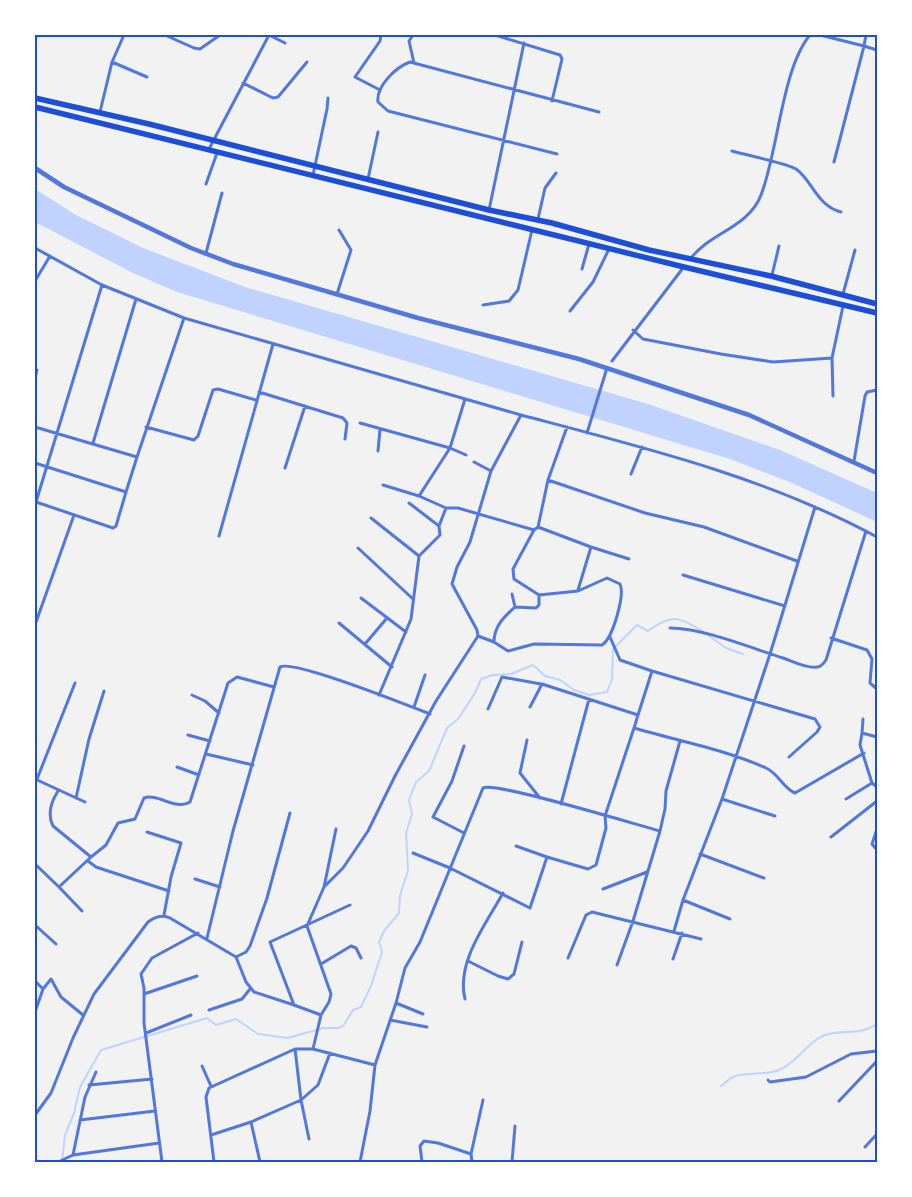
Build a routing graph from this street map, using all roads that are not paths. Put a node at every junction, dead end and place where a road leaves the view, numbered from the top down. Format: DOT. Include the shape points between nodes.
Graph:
graph roads {
  1 [pos="46,35"];
  2 [pos="124,35"];
  3 [pos="165,35"];
  4 [pos="220,35"];
  5 [pos="381,35"];
  6 [pos="413,35"];
  7 [pos="495,35"];
  8 [pos="810,35"];
  9 [pos="820,35"];
  10 [pos="866,35"];
  11 [pos="35,36"];
  12 [pos="171,36"];
  13 [pos="285,43"];
  14 [pos="524,43"];
  15 [pos="864,46"];
  16 [pos="877,50"];
  17 [pos="112,62"];
  18 [pos="307,62"];
  19 [pos="414,63"];
  20 [pos="147,77"];
  21 [pos="243,83"];
  22 [pos="513,89"];
  23 [pos="380,90"];
  24 [pos="35,98"];
  25 [pos="328,98"];
  26 [pos="552,101"];
  27 [pos="35,107"];
  28 [pos="100,112"];
  29 [pos="599,112"];
  30 [pos="378,132"];
  31 [pos="212,140"];
  32 [pos="502,141"];
  33 [pos="209,150"];
  34 [pos="732,151"];
  35 [pos="218,152"];
  36 [pos="557,154"];
  37 [pos="770,162"];
  38 [pos="834,162"];
  39 [pos="315,166"];
  40 [pos="35,168"];
  41 [pos="556,173"];
  42 [pos="313,175"];
  43 [pos="368,180"];
  44 [pos="206,184"];
  45 [pos="222,193"];
  46 [pos="489,210"];
  47 [pos="841,212"];
  48 [pos="538,220"];
  49 [pos="552,223"];
  50 [pos="339,230"];
  51 [pos="532,230"];
  52 [pos="550,234"];
  53 [pos="590,243"];
  54 [pos="779,246"];
  55 [pos="35,248"];
  56 [pos="609,249"];
  57 [pos="855,250"];
  58 [pos="206,253"];
  59 [pos="50,256"];
  60 [pos="691,258"];
  61 [pos="684,267"];
  62 [pos="582,270"];
  63 [pos="758,273"];
  64 [pos="772,276"];
  65 [pos="35,281"];
  66 [pos="755,282"];
  67 [pos="102,285"];
  68 [pos="337,294"];
  69 [pos="843,295"];
  70 [pos="136,299"];
  71 [pos="843,304"];
  72 [pos="877,304"];
  73 [pos="483,305"];
  74 [pos="570,311"];
  75 [pos="877,312"];
  76 [pos="184,318"];
  77 [pos="633,330"];
  78 [pos="273,344"];
  79 [pos="832,358"];
  80 [pos="612,360"];
  81 [pos="607,368"];
  82 [pos="37,370"];
  83 [pos="35,378"];
  84 [pos="877,390"];
  85 [pos="259,392"];
  86 [pos="833,396"];
  87 [pos="465,399"];
  88 [pos="256,400"];
  89 [pos="305,406"];
  90 [pos="521,415"];
  91 [pos="360,423"];
  92 [pos="35,427"];
  93 [pos="146,427"];
  94 [pos="567,427"];
  95 [pos="380,429"];
  96 [pos="56,433"];
  97 [pos="587,433"];
  98 [pos="345,439"];
  99 [pos="93,443"];
  100 [pos="642,447"];
  101 [pos="450,448"];
  102 [pos="378,451"];
  103 [pos="466,455"];
  104 [pos="137,457"];
  105 [pos="854,461"];
  106 [pos="474,462"];
  107 [pos="35,463"];
  108 [pos="47,467"];
  109 [pos="285,468"];
  110 [pos="491,471"];
  111 [pos="877,473"];
  112 [pos="631,474"];
  113 [pos="548,480"];
  114 [pos="383,484"];
  115 [pos="126,492"];
  116 [pos="419,496"];
  117 [pos="35,502"];
  118 [pos="409,502"];
  119 [pos="814,507"];
  120 [pos="446,508"];
  121 [pos="477,513"];
  122 [pos="74,515"];
  123 [pos="371,518"];
  124 [pos="439,526"];
  125 [pos="538,527"];
  126 [pos="534,530"];
  127 [pos="866,531"];
  128 [pos="219,536"];
  129 [pos="877,537"];
  130 [pos="591,547"];
  131 [pos="358,548"];
  132 [pos="419,556"];
  133 [pos="629,559"];
  134 [pos="797,561"];
  135 [pos="683,575"];
  136 [pos="578,591"];
  137 [pos="512,594"];
  138 [pos="539,595"];
  139 [pos="361,598"];
  140 [pos="414,600"];
  141 [pos="785,606"];
  142 [pos="515,607"];
  143 [pos="37,611"];
  144 [pos="387,618"];
  145 [pos="339,623"];
  146 [pos="35,625"];
  147 [pos="670,628"];
  148 [pos="406,632"];
  149 [pos="478,636"];
  150 [pos="610,637"];
  151 [pos="831,638"];
  152 [pos="494,642"];
  153 [pos="365,644"];
  154 [pos="770,654"];
  155 [pos="392,667"];
  156 [pos="652,670"];
  157 [pos="425,675"];
  158 [pos="75,683"];
  159 [pos="542,684"];
  160 [pos="274,686"];
  161 [pos="877,689"];
  162 [pos="104,691"];
  163 [pos="192,695"];
  164 [pos="379,695"];
  165 [pos="589,699"];
  166 [pos="754,699"];
  167 [pos="414,707"];
  168 [pos="530,707"];
  169 [pos="488,709"];
  170 [pos="219,713"];
  171 [pos="430,714"];
  172 [pos="638,715"];
  173 [pos="863,719"];
  174 [pos="634,728"];
  175 [pos="862,733"];
  176 [pos="188,734"];
  177 [pos="877,737"];
  178 [pos="527,740"];
  179 [pos="210,741"];
  180 [pos="680,741"];
  181 [pos="464,746"];
  182 [pos="864,753"];
  183 [pos="206,754"];
  184 [pos="735,755"];
  185 [pos="789,757"];
  186 [pos="253,765"];
  187 [pos="177,767"];
  188 [pos="199,775"];
  189 [pos="36,779"];
  190 [pos="872,783"];
  191 [pos="877,787"];
  192 [pos="58,791"];
  193 [pos="76,798"];
  194 [pos="540,798"];
  195 [pos="722,799"];
  196 [pos="846,799"];
  197 [pos="877,800"];
  198 [pos="85,802"];
  199 [pos="560,804"];
  200 [pos="290,813"];
  201 [pos="605,816"];
  202 [pos="776,816"];
  203 [pos="336,829"];
  204 [pos="877,829"];
  205 [pos="660,831"];
  206 [pos="147,832"];
  207 [pos="464,833"];
  208 [pos="830,837"];
  209 [pos="516,846"];
  210 [pos="877,850"];
  211 [pos="412,853"];
  212 [pos="700,854"];
  213 [pos="90,857"];
  214 [pos="547,857"];
  215 [pos="88,861"];
  216 [pos="35,864"];
  217 [pos="450,868"];
  218 [pos="648,872"];
  219 [pos="764,878"];
  220 [pos="195,879"];
  221 [pos="59,887"];
  222 [pos="220,887"];
  223 [pos="324,887"];
  224 [pos="602,889"];
  225 [pos="169,891"];
  226 [pos="503,893"];
  227 [pos="683,900"];
  228 [pos="350,905"];
  229 [pos="82,911"];
  230 [pos="164,915"];
  231 [pos="730,919"];
  232 [pos="633,921"];
  233 [pos="35,925"];
  234 [pos="307,926"];
  235 [pos="674,931"];
  236 [pos="198,934"];
  237 [pos="682,934"];
  238 [pos="207,938"];
  239 [pos="701,939"];
  240 [pos="522,942"];
  241 [pos="56,944"];
  242 [pos="236,957"];
  243 [pos="361,958"];
  244 [pos="568,958"];
  245 [pos="673,959"];
  246 [pos="468,961"];
  247 [pos="321,964"];
  248 [pos="617,965"];
  249 [pos="197,976"];
  250 [pos="35,981"];
  251 [pos="43,989"];
  252 [pos="250,989"];
  253 [pos="144,994"];
  254 [pos="465,999"];
  255 [pos="396,1003"];
  256 [pos="294,1005"];
  257 [pos="208,1010"];
  258 [pos="35,1012"];
  259 [pos="83,1014"];
  260 [pos="423,1014"];
  261 [pos="191,1015"];
  262 [pos="321,1015"];
  263 [pos="390,1020"];
  264 [pos="427,1027"];
  265 [pos="147,1034"];
  266 [pos="295,1049"];
  267 [pos="313,1049"];
  268 [pos="877,1051"];
  269 [pos="330,1053"];
  270 [pos="877,1061"];
  271 [pos="375,1065"];
  272 [pos="202,1066"];
  273 [pos="96,1072"];
  274 [pos="152,1079"];
  275 [pos="768,1080"];
  276 [pos="89,1085"];
  277 [pos="211,1086"];
  278 [pos="301,1100"];
  279 [pos="483,1100"];
  280 [pos="839,1101"];
  281 [pos="155,1111"];
  282 [pos="35,1114"];
  283 [pos="80,1120"];
  284 [pos="251,1122"];
  285 [pos="515,1126"];
  286 [pos="877,1134"];
  287 [pos="211,1135"];
  288 [pos="309,1139"];
  289 [pos="159,1143"];
  290 [pos="865,1147"];
  291 [pos="471,1154"];
  292 [pos="73,1155"];
  293 [pos="35,1161"];
  294 [pos="44,1162"];
  295 [pos="58,1162"];
  296 [pos="162,1162"];
  297 [pos="214,1162"];
  298 [pos="260,1162"];
  299 [pos="360,1162"];
  300 [pos="422,1162"];
  301 [pos="472,1162"];
  302 [pos="512,1162"];
  1 -- 11 [label="street"];
  2 -- 17 [label="street"];
  3 -- 12 [label="street"];
  4 -- 12 [label="street" via="200,49"];
  5 -- 23 [label="street" via="355,77"];
  6 -- 19 [label="street" via="409,41"];
  7 -- 14 [label="street"];
  8 -- 37 [label="street" via="798,54"];
  9 -- 15 [label="street"];
  10 -- 15 [label="street"];
  13 -- 21 [label="street" via="269,35"];
  14 -- 22 [label="street"];
  14 -- 26 [label="street" via="560,55 562,59"];
  15 -- 16 [label="street"];
  15 -- 38 [label="street"];
  17 -- 20 [label="street"];
  17 -- 28 [label="street"];
  18 -- 21 [label="street" via="278,97 272,98"];
  19 -- 22 [label="street"];
  19 -- 23 [label="street" via="400,66"];
  21 -- 31 [label="street"];
  22 -- 26 [label="street"];
  22 -- 32 [label="street"];
  23 -- 32 [label="street" via="378,102 388,111"];
  24 -- 28 [label="main road"];
  25 -- 39 [label="street"];
  26 -- 29 [label="street"];
  27 -- 33 [label="main road"];
  28 -- 31 [label="main road"];
  30 -- 43 [label="street"];
  31 -- 33 [label="street"];
  31 -- 39 [label="main road"];
  32 -- 36 [label="street"];
  32 -- 46 [label="street"];
  33 -- 35 [label="main road"];
  34 -- 37 [label="street"];
  35 -- 42 [label="main road"];
  35 -- 44 [label="street"];
  37 -- 47 [label="street" via="796,169 832,210"];
  37 -- 60 [label="street" via="761,196 753,209"];
  39 -- 42 [label="street"];
  39 -- 43 [label="main road"];
  40 -- 58 [label="street" via="64,187"];
  41 -- 48 [label="street" via="545,188"];
  42 -- 51 [label="main road"];
  43 -- 46 [label="main road"];
  45 -- 58 [label="street"];
  46 -- 48 [label="main road"];
  48 -- 49 [label="main road"];
  49 -- 52 [label="main road"];
  49 -- 60 [label="main road" via="629,245"];
  50 -- 68 [label="street" via="351,250"];
  51 -- 52 [label="main road"];
  51 -- 73 [label="street" via="518,290 509,301"];
  52 -- 53 [label="main road"];
  53 -- 56 [label="main road"];
  53 -- 62 [label="street"];
  54 -- 64 [label="street"];
  55 -- 59 [label="street"];
  56 -- 61 [label="main road"];
  56 -- 74 [label="street" via="596,277"];
  57 -- 69 [label="street"];
  58 -- 68 [label="street"];
  59 -- 65 [label="street"];
  59 -- 67 [label="street"];
  60 -- 63 [label="main road"];
  61 -- 66 [label="main road"];
  61 -- 77 [label="street"];
  63 -- 64 [label="main road"];
  63 -- 66 [label="main road"];
  64 -- 69 [label="main road"];
  66 -- 71 [label="main road"];
  67 -- 70 [label="street"];
  67 -- 96 [label="street"];
  68 -- 81 [label="street"];
  69 -- 72 [label="main road"];
  70 -- 76 [label="street"];
  70 -- 99 [label="street"];
  71 -- 75 [label="main road"];
  71 -- 79 [label="street"];
  76 -- 78 [label="street"];
  76 -- 93 [label="street"];
  77 -- 79 [label="street" via="643,338 773,362"];
  77 -- 80 [label="street"];
  78 -- 85 [label="street"];
  78 -- 87 [label="street"];
  79 -- 86 [label="street"];
  81 -- 97 [label="street"];
  81 -- 105 [label="street" via="749,415"];
  82 -- 83 [label="street"];
  84 -- 105 [label="street" via="865,396"];
  85 -- 88 [label="street"];
  85 -- 89 [label="street"];
  87 -- 90 [label="street"];
  87 -- 101 [label="street"];
  88 -- 93 [label="street" via="213,390 194,440"];
  88 -- 128 [label="street"];
  89 -- 98 [label="street" via="343,418 347,423"];
  89 -- 109 [label="street"];
  90 -- 94 [label="street"];
  90 -- 110 [label="street"];
  91 -- 95 [label="street"];
  92 -- 96 [label="street"];
  93 -- 104 [label="street"];
  94 -- 97 [label="street"];
  94 -- 113 [label="street"];
  95 -- 101 [label="street"];
  95 -- 102 [label="street"];
  96 -- 99 [label="street"];
  96 -- 108 [label="street"];
  97 -- 100 [label="street"];
  99 -- 104 [label="street"];
  100 -- 112 [label="street"];
  100 -- 119 [label="street" via="740,478"];
  101 -- 103 [label="street"];
  101 -- 116 [label="street"];
  104 -- 115 [label="street"];
  105 -- 111 [label="street"];
  106 -- 110 [label="street"];
  107 -- 108 [label="street"];
  108 -- 115 [label="street"];
  108 -- 117 [label="street"];
  110 -- 121 [label="street"];
  113 -- 125 [label="street"];
  113 -- 134 [label="street" via="645,513 704,527"];
  114 -- 116 [label="street"];
  115 -- 122 [label="street" via="114,528"];
  116 -- 120 [label="street"];
  117 -- 122 [label="street"];
  118 -- 124 [label="street"];
  119 -- 127 [label="street"];
  119 -- 134 [label="street"];
  120 -- 121 [label="street"];
  120 -- 124 [label="street"];
  121 -- 126 [label="street"];
  121 -- 149 [label="street" via="470,542 452,584"];
  122 -- 143 [label="street"];
  123 -- 132 [label="street"];
  124 -- 132 [label="street" via="440,535"];
  125 -- 126 [label="street"];
  125 -- 130 [label="street"];
  126 -- 138 [label="street" via="518,557 513,575 517,582"];
  127 -- 129 [label="street"];
  127 -- 151 [label="street"];
  130 -- 133 [label="street"];
  130 -- 136 [label="street"];
  131 -- 140 [label="street"];
  132 -- 140 [label="street"];
  134 -- 141 [label="street"];
  135 -- 141 [label="street"];
  136 -- 138 [label="street"];
  136 -- 150 [label="street" via="601,579 620,584 623,595"];
  137 -- 142 [label="street"];
  138 -- 142 [label="street" via="536,608"];
  139 -- 144 [label="street"];
  140 -- 148 [label="street"];
  141 -- 154 [label="street"];
  142 -- 152 [label="street" via="496,629"];
  143 -- 146 [label="street"];
  144 -- 148 [label="street"];
  144 -- 153 [label="street"];
  145 -- 153 [label="street"];
  147 -- 154 [label="street" via="716,637"];
  148 -- 155 [label="street"];
  149 -- 152 [label="street"];
  149 -- 171 [label="street"];
  150 -- 152 [label="street" via="602,645 534,644 511,651"];
  150 -- 156 [label="street" via="620,660"];
  151 -- 154 [label="street" via="826,660 817,668"];
  151 -- 161 [label="street" via="867,650 872,659 870,683"];
  153 -- 155 [label="street"];
  154 -- 166 [label="street"];
  155 -- 164 [label="street"];
  156 -- 166 [label="street"];
  156 -- 172 [label="street"];
  157 -- 167 [label="street"];
  158 -- 189 [label="street"];
  159 -- 165 [label="street"];
  159 -- 168 [label="street"];
  159 -- 169 [label="street" via="502,677"];
  160 -- 164 [label="street" via="280,667 289,664"];
  160 -- 170 [label="street" via="236,677 228,683"];
  160 -- 186 [label="street"];
  162 -- 193 [label="street"];
  163 -- 170 [label="street"];
  164 -- 167 [label="street"];
  165 -- 172 [label="street"];
  165 -- 199 [label="street"];
  166 -- 184 [label="street"];
  166 -- 185 [label="street" via="819,722 817,732"];
  167 -- 171 [label="street"];
  170 -- 179 [label="street"];
  171 -- 223 [label="street" via="368,831 343,868"];
  172 -- 174 [label="street"];
  173 -- 175 [label="street"];
  174 -- 180 [label="street"];
  174 -- 201 [label="street"];
  175 -- 177 [label="street"];
  175 -- 182 [label="street" via="860,743"];
  176 -- 179 [label="street"];
  178 -- 194 [label="street" via="520,773"];
  179 -- 183 [label="street"];
  180 -- 184 [label="street"];
  180 -- 205 [label="street" via="666,791"];
  181 -- 207 [label="street" via="452,780 433,817"];
  182 -- 184 [label="street" via="795,793 771,770"];
  182 -- 190 [label="street"];
  183 -- 186 [label="street"];
  183 -- 188 [label="street"];
  184 -- 195 [label="street"];
  186 -- 222 [label="street"];
  187 -- 188 [label="street"];
  188 -- 213 [label="street" via="190,802 180,805 144,798 135,819 118,823 106,845"];
  189 -- 192 [label="street"];
  190 -- 191 [label="street"];
  190 -- 196 [label="street"];
  192 -- 193 [label="street"];
  192 -- 213 [label="street" via="50,810 50,820"];
  193 -- 198 [label="street"];
  194 -- 199 [label="street"];
  194 -- 207 [label="street" via="486,786 480,792"];
  195 -- 202 [label="street"];
  195 -- 212 [label="street"];
  197 -- 208 [label="street"];
  199 -- 201 [label="street"];
  200 -- 242 [label="street" via="250,946"];
  201 -- 205 [label="street"];
  201 -- 214 [label="street" via="606,828 595,867 588,869"];
  203 -- 223 [label="street"];
  204 -- 210 [label="street" via="872,844"];
  205 -- 218 [label="street"];
  206 -- 225 [label="street" via="181,843"];
  207 -- 217 [label="street"];
  209 -- 214 [label="street"];
  211 -- 217 [label="street"];
  212 -- 219 [label="street"];
  212 -- 227 [label="street"];
  213 -- 215 [label="street"];
  214 -- 226 [label="street" via="530,908"];
  215 -- 221 [label="street"];
  215 -- 225 [label="street" via="96,867"];
  216 -- 221 [label="street"];
  217 -- 226 [label="street"];
  217 -- 255 [label="street" via="420,942 405,968"];
  218 -- 224 [label="street"];
  218 -- 232 [label="street"];
  220 -- 222 [label="street"];
  221 -- 229 [label="street"];
  222 -- 238 [label="street"];
  223 -- 234 [label="street"];
  225 -- 230 [label="street"];
  226 -- 246 [label="street"];
  227 -- 231 [label="street"];
  227 -- 235 [label="street"];
  228 -- 234 [label="street"];
  230 -- 236 [label="street"];
  230 -- 259 [label="street" via="148,922 94,994"];
  232 -- 235 [label="street"];
  232 -- 244 [label="street" via="588,913"];
  232 -- 248 [label="street"];
  233 -- 241 [label="street"];
  234 -- 247 [label="street"];
  234 -- 256 [label="street" via="270,942"];
  235 -- 237 [label="street"];
  236 -- 238 [label="street"];
  236 -- 253 [label="street" via="152,958 141,974"];
  237 -- 239 [label="street"];
  237 -- 245 [label="street"];
  238 -- 242 [label="street"];
  240 -- 246 [label="street" via="514,974 508,979"];
  242 -- 252 [label="street"];
  243 -- 247 [label="street" via="356,948 351,946"];
  246 -- 254 [label="street" via="462,988"];
  247 -- 262 [label="street" via="331,994"];
  249 -- 253 [label="street"];
  250 -- 251 [label="street"];
  251 -- 258 [label="street"];
  251 -- 259 [label="street" via="52,979 60,997"];
  252 -- 256 [label="street"];
  252 -- 257 [label="street" via="242,999"];
  253 -- 265 [label="street"];
  255 -- 260 [label="street"];
  255 -- 263 [label="street"];
  256 -- 262 [label="street"];
  259 -- 282 [label="street" via="51,1093"];
  261 -- 265 [label="street"];
  262 -- 267 [label="street"];
  263 -- 264 [label="street"];
  263 -- 271 [label="street"];
  265 -- 274 [label="street"];
  266 -- 267 [label="street"];
  266 -- 277 [label="street"];
  266 -- 278 [label="street"];
  267 -- 269 [label="street"];
  268 -- 275 [label="street" via="852,1054 804,1078"];
  269 -- 271 [label="street"];
  269 -- 278 [label="street" via="318,1085"];
  270 -- 280 [label="street"];
  271 -- 299 [label="street"];
  272 -- 277 [label="street"];
  273 -- 276 [label="street"];
  274 -- 276 [label="street"];
  274 -- 281 [label="street"];
  276 -- 283 [label="street"];
  277 -- 287 [label="street" via="206,1094"];
  278 -- 284 [label="street"];
  278 -- 288 [label="street"];
  279 -- 291 [label="street"];
  281 -- 283 [label="street"];
  281 -- 289 [label="street"];
  283 -- 292 [label="street"];
  284 -- 287 [label="street"];
  284 -- 298 [label="street"];
  285 -- 302 [label="street"];
  286 -- 290 [label="street"];
  287 -- 297 [label="street"];
  289 -- 292 [label="street"];
  289 -- 296 [label="street"];
  291 -- 300 [label="street" via="424,1141 420,1146"];
  291 -- 301 [label="street"];
  292 -- 295 [label="street"];
  293 -- 294 [label="street"];
}
